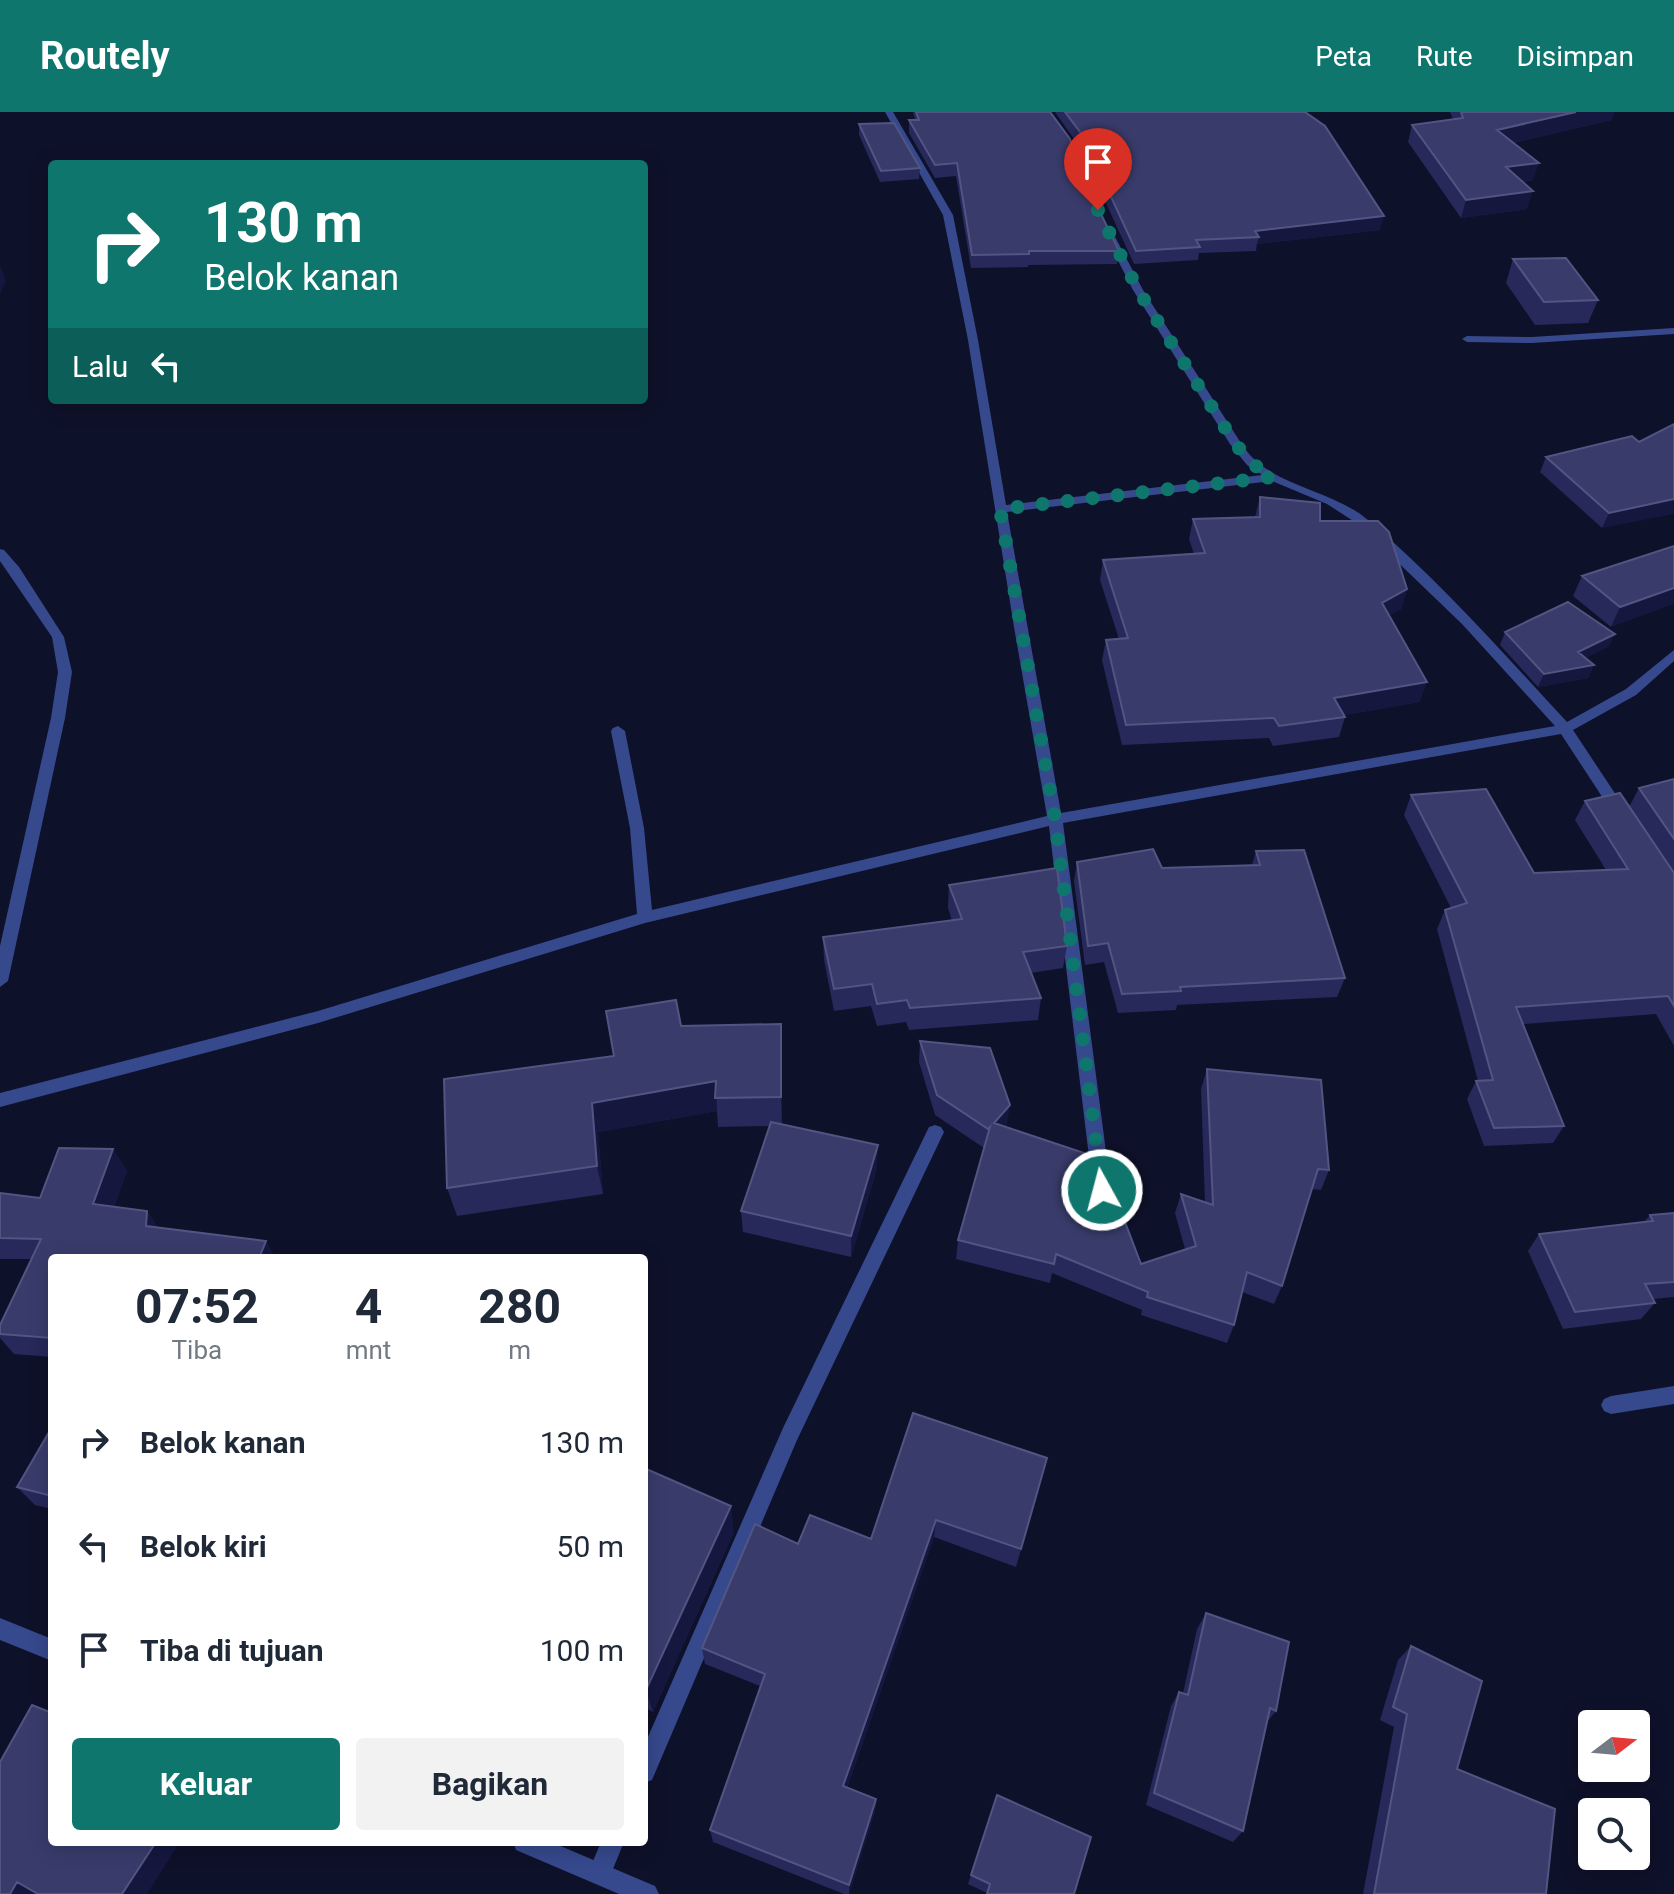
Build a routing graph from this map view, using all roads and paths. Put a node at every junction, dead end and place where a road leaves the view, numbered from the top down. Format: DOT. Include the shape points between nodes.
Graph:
graph roads {
  1 [pos="889,112"];
  2 [pos="1047,112"];
  3 [pos="1098,210"];
  4 [pos="1105,224"];
  5 [pos="1674,331"];
  6 [pos="1467,339"];
  7 [pos="1273,477"];
  8 [pos="1000,509"];
  9 [pos="0,553"];
  10 [pos="1674,654"];
  11 [pos="1565,729"];
  12 [pos="618,731"];
  13 [pos="1055,819"];
  14 [pos="1632,830"];
  15 [pos="645,917"];
  16 [pos="0,981"];
  17 [pos="0,1100"];
  18 [pos="935,1132"];
  19 [pos="1102,1190"];
  20 [pos="1674,1395"];
  21 [pos="1611,1405"];
  22 [pos="0,1629"];
  23 [pos="48,1648"];
  24 [pos="648,1763"];
  25 [pos="534,1846"];
  26 [pos="611,1846"];
  27 [pos="600,1873"];
  28 [pos="647,1894"];
  1 -- 8 [label="street" via="948,215"];
  2 -- 3 [label="street" via="1075,151"];
  4 -- 7 [label="street" via="1138,290 1234,442 1251,463"];
  5 -- 6 [label="street"];
  7 -- 8 [label="street"];
  7 -- 11 [label="street" via="1331,501 1362,521 1467,621"];
  8 -- 13 [label="street"];
  9 -- 16 [label="street" via="58,637 65,672"];
  10 -- 11 [label="street" via="1631,692"];
  11 -- 13 [label="street"];
  11 -- 14 [label="street"];
  12 -- 15 [label="street" via="637,828"];
  13 -- 15 [label="street"];
  13 -- 19 [label="street"];
  15 -- 17 [label="street" via="318,1017"];
  18 -- 24 [label="street" via="790,1435"];
  20 -- 21 [label="street"];
  22 -- 23 [label="street"];
  25 -- 27 [label="street"];
  26 -- 27 [label="street"];
  27 -- 28 [label="street"];
}
